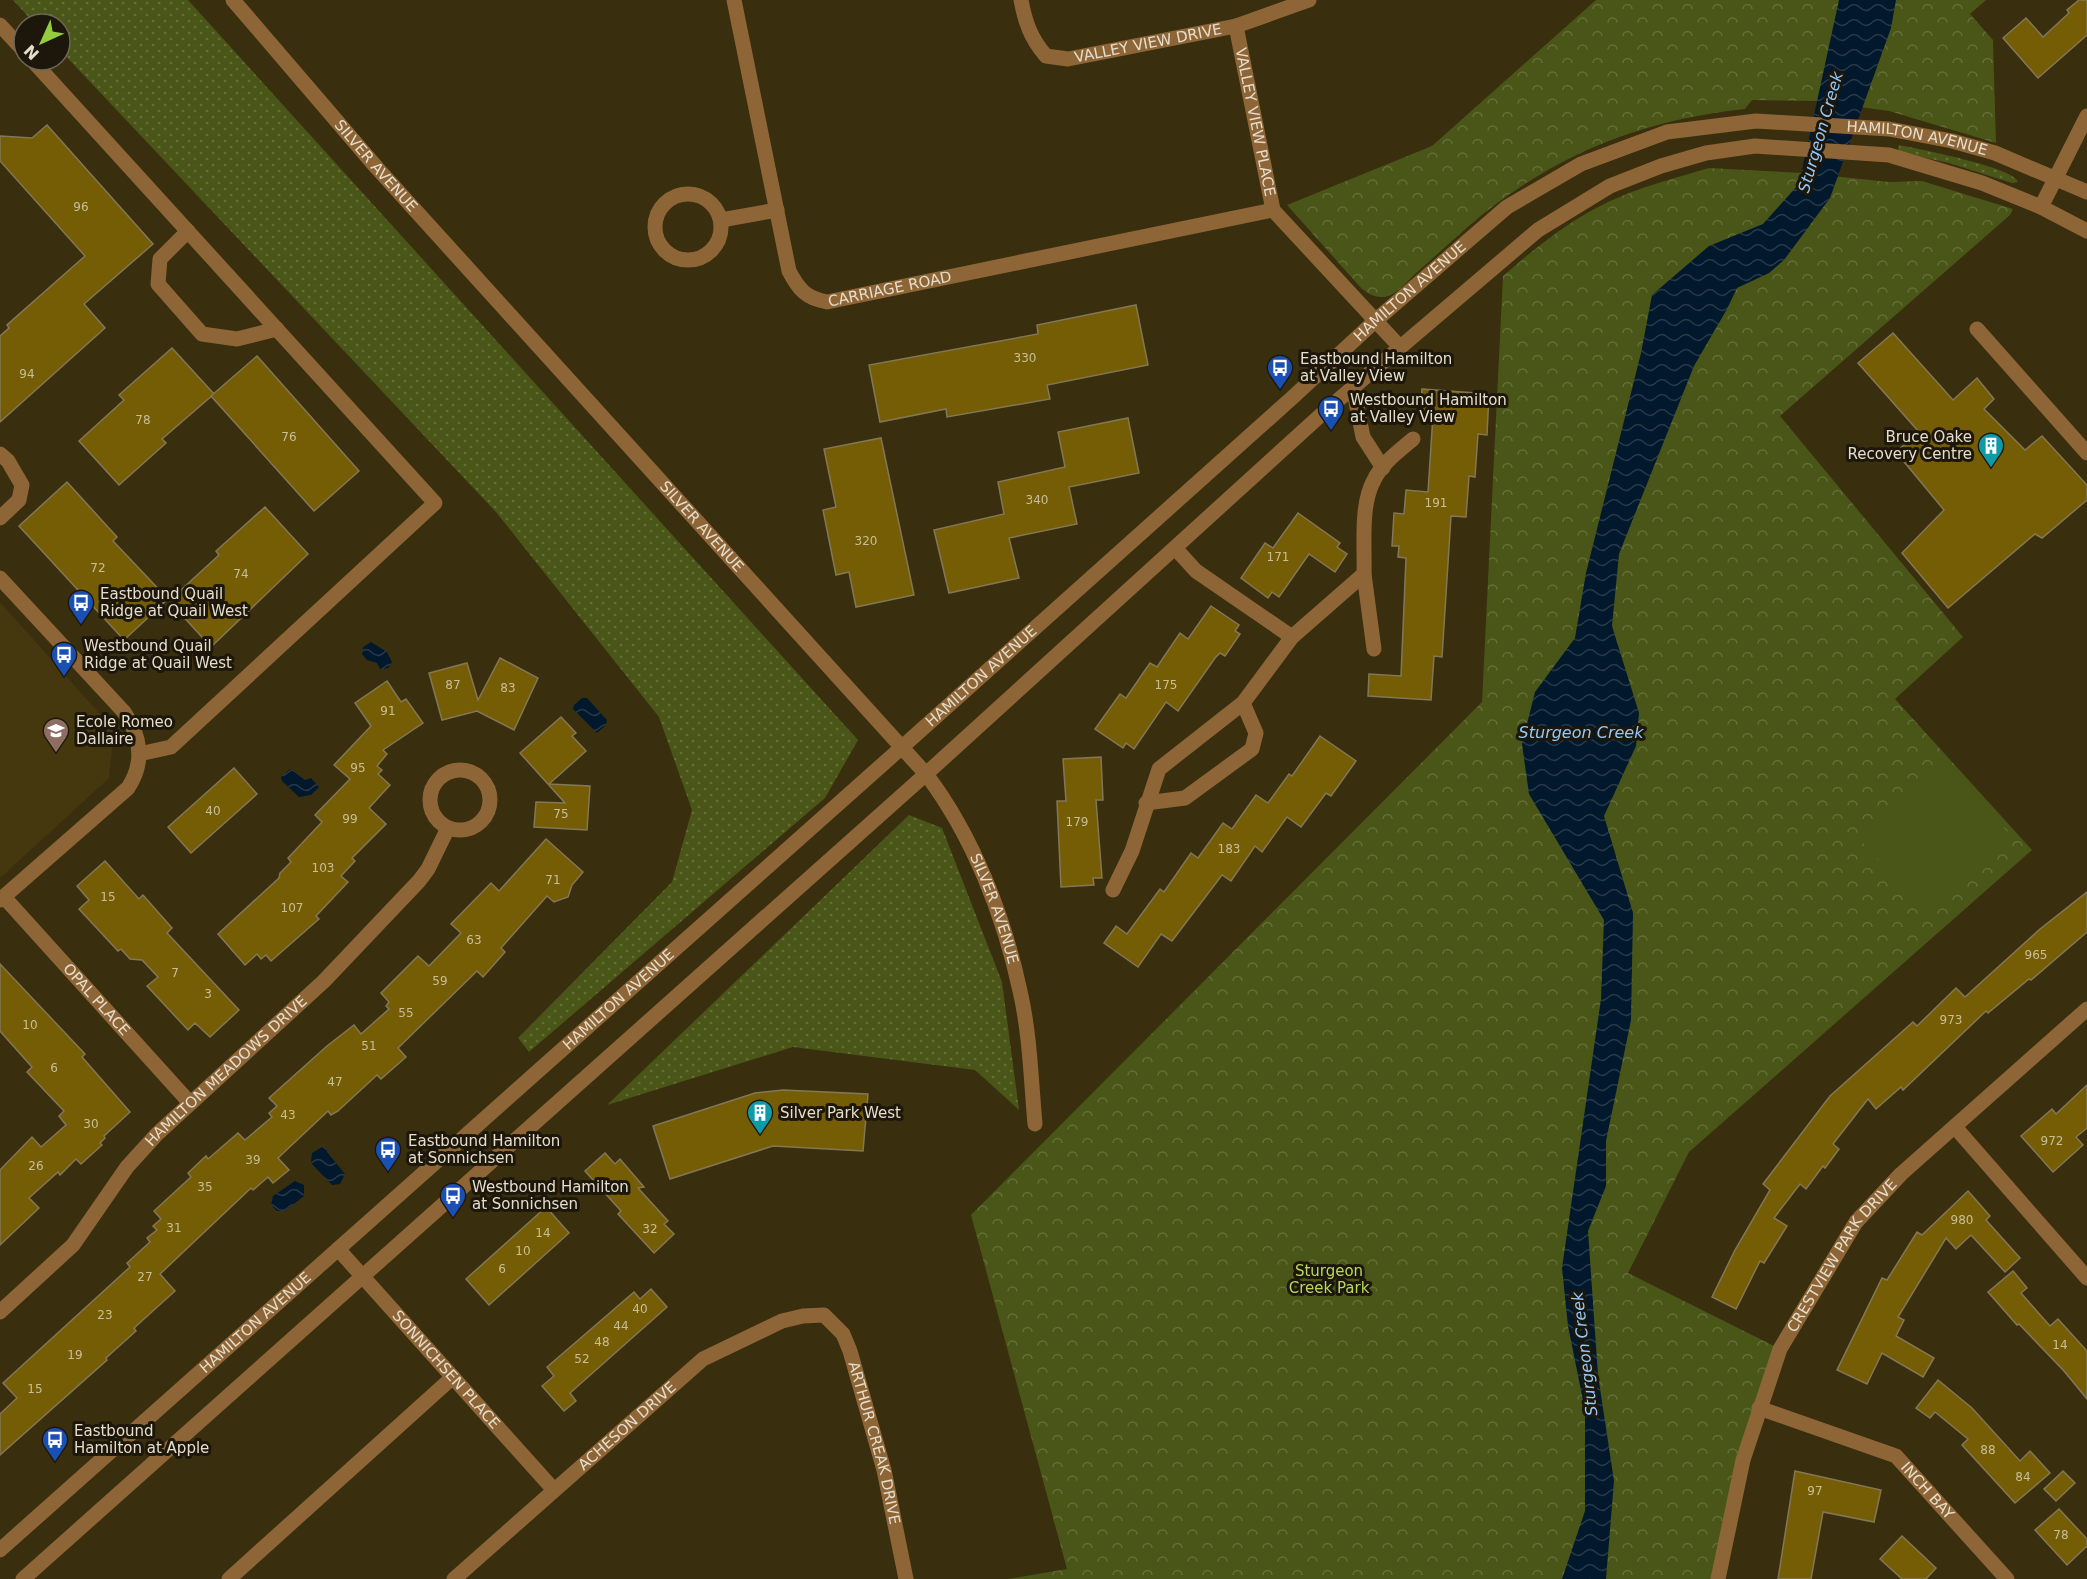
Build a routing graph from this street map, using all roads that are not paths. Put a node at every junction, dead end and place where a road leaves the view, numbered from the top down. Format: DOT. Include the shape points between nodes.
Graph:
graph roads {
  1 [pos="233,0"];
  2 [pos="734,0"];
  3 [pos="1021,0"];
  4 [pos="1309,0"];
  5 [pos="0,25"];
  6 [pos="1236,26"];
  7 [pos="12,38"];
  8 [pos="43,72"];
  9 [pos="2087,116"];
  10 [pos="2056,177"];
  11 [pos="2087,192"];
  12 [pos="2041,207"];
  13 [pos="777,210"];
  14 [pos="1273,210"];
  15 [pos="721,220"];
  16 [pos="188,231"];
  17 [pos="2087,231"];
  18 [pos="1374,321"];
  19 [pos="277,329"];
  20 [pos="1977,329"];
  21 [pos="1399,346"];
  22 [pos="1353,387"];
  23 [pos="1413,439"];
  24 [pos="2087,453"];
  25 [pos="0,454"];
  26 [pos="1383,468"];
  27 [pos="0,518"];
  28 [pos="1175,548"];
  29 [pos="1364,574"];
  30 [pos="0,578"];
  31 [pos="1292,637"];
  32 [pos="1374,649"];
  33 [pos="1243,703"];
  34 [pos="901,747"];
  35 [pos="139,754"];
  36 [pos="926,774"];
  37 [pos="1146,803"];
  38 [pos="448,828"];
  39 [pos="1113,890"];
  40 [pos="2,899"];
  41 [pos="2087,1009"];
  42 [pos="190,1103"];
  43 [pos="1035,1124"];
  44 [pos="1955,1127"];
  45 [pos="338,1249"];
  46 [pos="363,1276"];
  47 [pos="2087,1278"];
  48 [pos="0,1312"];
  49 [pos="824,1315"];
  50 [pos="453,1377"];
  51 [pos="1759,1408"];
  52 [pos="554,1490"];
  53 [pos="0,1550"];
  54 [pos="23,1579"];
  55 [pos="229,1579"];
  56 [pos="454,1579"];
  57 [pos="906,1579"];
  58 [pos="1718,1579"];
  59 [pos="2007,1579"];
  1 -- 34 [label="street, SILVER AVENUE" via="377,168"];
  2 -- 13 [label="street, CARRIAGE ROAD"];
  3 -- 6 [label="street, VALLEY VIEW DRIVE" via="1034,43 1046,56 1068,59"];
  4 -- 6 [label="street, VALLEY VIEW DRIVE"];
  5 -- 7 [label="street"];
  6 -- 14 [label="street, VALLEY VIEW PLACE"];
  8 -- 16 [label="street"];
  9 -- 10 [label="street"];
  10 -- 11 [label="street, HAMILTON AVENUE"];
  10 -- 12 [label="street"];
  10 -- 18 [label="street, HAMILTON AVENUE" via="1995,153 1889,129 1756,121 1667,132 1563,174 1507,207"];
  12 -- 17 [label="street, HAMILTON AVENUE"];
  12 -- 21 [label="street, HAMILTON AVENUE" via="1982,183 1888,155 1755,146 1706,153 1610,186 1538,230"];
  13 -- 14 [label="street, CARRIAGE ROAD" via="789,272 806,296 827,302"];
  13 -- 15 [label="street"];
  14 -- 18 [label="street, VALLEY VIEW PLACE"];
  15 -- 15 [label="street" via="709,200 693,193 666,201 654,226 664,250 674,257 696,260 717,244"];
  16 -- 19 [label="street"];
  16 -- 19 [label="street" via="160,259 158,284 202,334 237,339"];
  18 -- 21 [label="street, VALLEY VIEW PLACE"];
  18 -- 34 [label="street, HAMILTON AVENUE"];
  19 -- 35 [label="street" via="435,503 171,747"];
  20 -- 24 [label="street"];
  21 -- 22 [label="street, HAMILTON AVENUE"];
  22 -- 26 [label="street" via="1363,437"];
  22 -- 28 [label="street, HAMILTON AVENUE"];
  23 -- 26 [label="street"];
  25 -- 27 [label="street" via="8,460 22,485 19,500"];
  26 -- 29 [label="street" via="1368,494"];
  28 -- 31 [label="street" via="1196,571"];
  28 -- 36 [label="street, HAMILTON AVENUE"];
  29 -- 31 [label="street"];
  29 -- 32 [label="street"];
  30 -- 35 [label="street" via="124,712 134,726"];
  31 -- 33 [label="street"];
  33 -- 37 [label="street" via="1159,769"];
  33 -- 37 [label="street" via="1256,733 1252,749 1185,798"];
  34 -- 36 [label="street, SILVER AVENUE"];
  34 -- 45 [label="street, HAMILTON AVENUE"];
  35 -- 40 [label="street" via="128,788"];
  36 -- 43 [label="street, SILVER AVENUE" via="961,825 1012,959 1026,1029"];
  36 -- 46 [label="street, HAMILTON AVENUE"];
  37 -- 39 [label="street" via="1132,851"];
  38 -- 42 [label="street, HAMILTON MEADOWS DRIVE" via="419,881 324,981"];
  40 -- 42 [label="street, OPAL PLACE"];
  41 -- 44 [label="street, CRESTVIEW PARK DRIVE"];
  42 -- 48 [label="street, HAMILTON MEADOWS DRIVE" via="127,1167 73,1245"];
  44 -- 47 [label="street"];
  44 -- 51 [label="street, CRESTVIEW PARK DRIVE" via="1901,1174 1856,1222 1780,1349"];
  45 -- 46 [label="street, SONNICHSEN PLACE"];
  45 -- 53 [label="street, HAMILTON AVENUE"];
  46 -- 50 [label="street, SONNICHSEN PLACE"];
  46 -- 54 [label="street, HAMILTON AVENUE"];
  49 -- 52 [label="street, ACHESON DRIVE" via="782,1321 703,1359"];
  49 -- 57 [label="street, ARTHUR CREAK DRIVE" via="843,1334 850,1351 884,1470"];
  50 -- 52 [label="street, SONNICHSEN PLACE"];
  50 -- 55 [label="street"];
  51 -- 58 [label="street, CRESTVIEW PARK DRIVE" via="1743,1460"];
  51 -- 59 [label="street, INCH BAY" via="1896,1456"];
  52 -- 56 [label="street, ACHESON DRIVE"];
}
